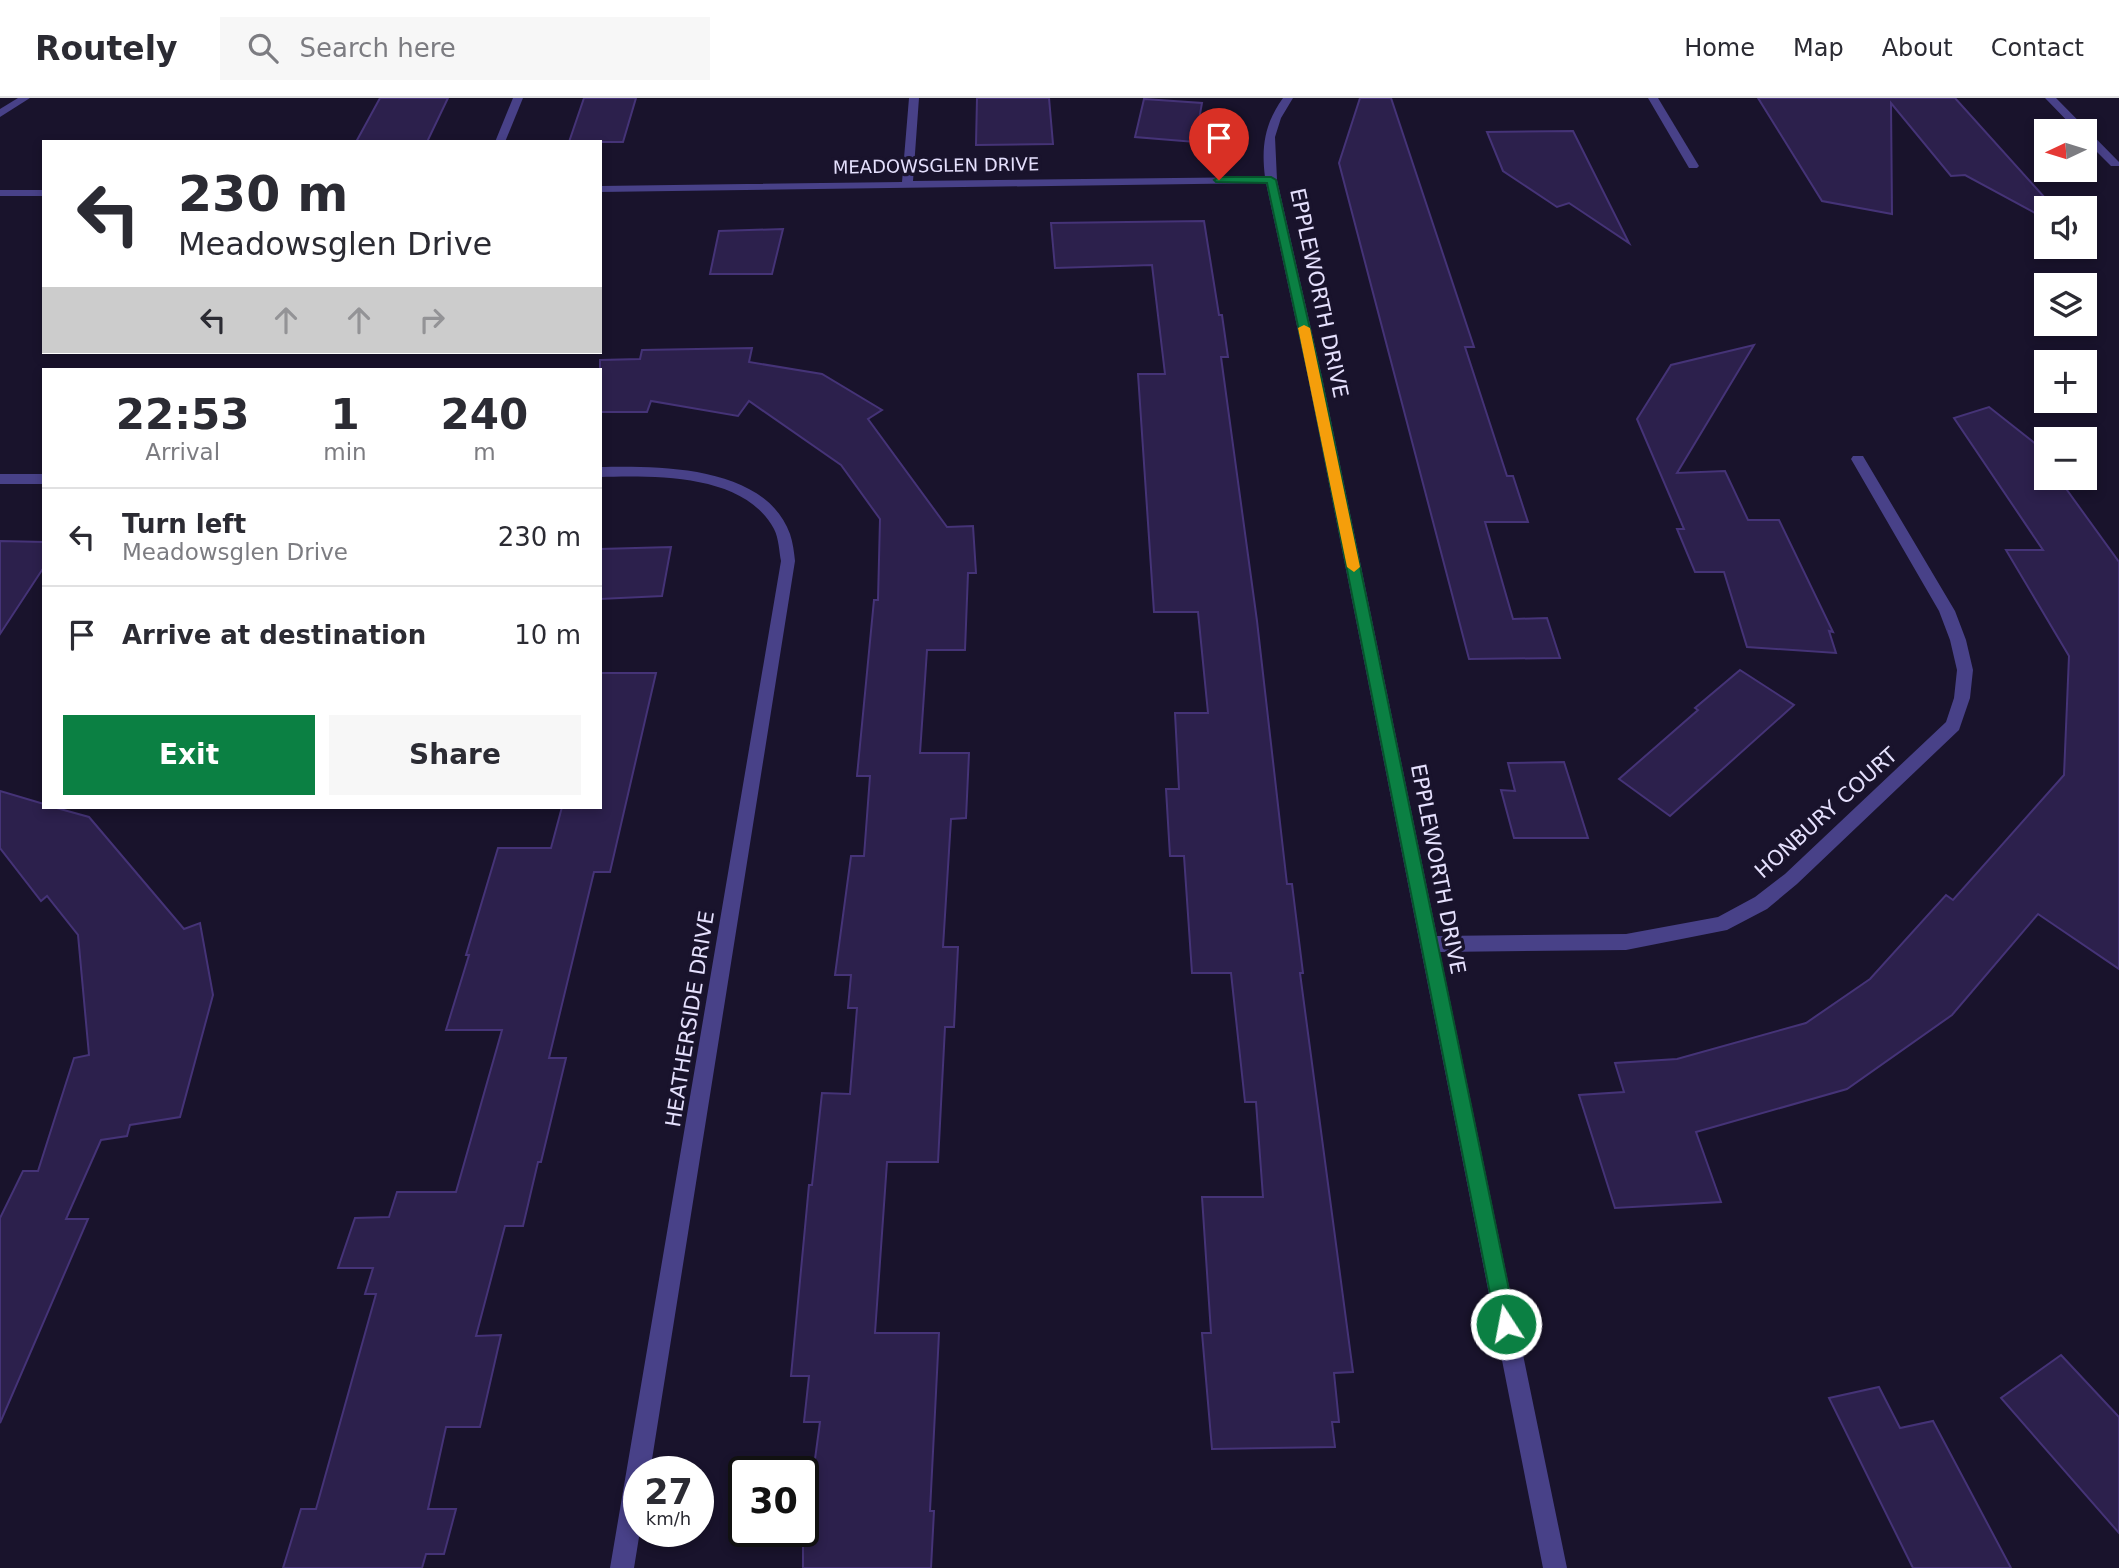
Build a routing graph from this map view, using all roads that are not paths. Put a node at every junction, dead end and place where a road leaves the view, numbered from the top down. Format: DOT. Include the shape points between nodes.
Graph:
graph roads {
  1 [pos="26,98"];
  2 [pos="518,98"];
  3 [pos="914,98"];
  4 [pos="1288,98"];
  5 [pos="1653,98"];
  6 [pos="2050,98"];
  7 [pos="0,114"];
  8 [pos="2071,119"];
  9 [pos="501,140"];
  10 [pos="2097,145"];
  11 [pos="2116,164"];
  12 [pos="1693,166"];
  13 [pos="1271,180"];
  14 [pos="907,184"];
  15 [pos="602,189"];
  16 [pos="0,193"];
  17 [pos="42,193"];
  18 [pos="1858,459"];
  19 [pos="602,472"];
  20 [pos="0,479"];
  21 [pos="42,479"];
  22 [pos="1430,944"];
  23 [pos="622,1568"];
  24 [pos="1555,1568"];
  1 -- 7 [label="street"];
  2 -- 9 [label="street"];
  3 -- 14 [label="street"];
  4 -- 13 [label="street, EPPLEWORTH DRIVE" via="1271,130"];
  5 -- 12 [label="street"];
  6 -- 8 [label="street"];
  10 -- 11 [label="street"];
  13 -- 14 [label="street, MEADOWSGLEN DRIVE"];
  13 -- 22 [label="street, EPPLEWORTH DRIVE"];
  14 -- 15 [label="street, MEADOWSGLEN DRIVE"];
  16 -- 17 [label="street"];
  18 -- 22 [label="street, HONBURY COURT" via="1947,611 1958,640 1965,670 1953,725 1791,879 1721,924 1626,942"];
  19 -- 23 [label="street, HEATHERSIDE DRIVE" via="666,471 720,480 744,491 768,511 783,533 788,561"];
  20 -- 21 [label="street"];
  22 -- 24 [label="street, EPPLEWORTH DRIVE"];
}
